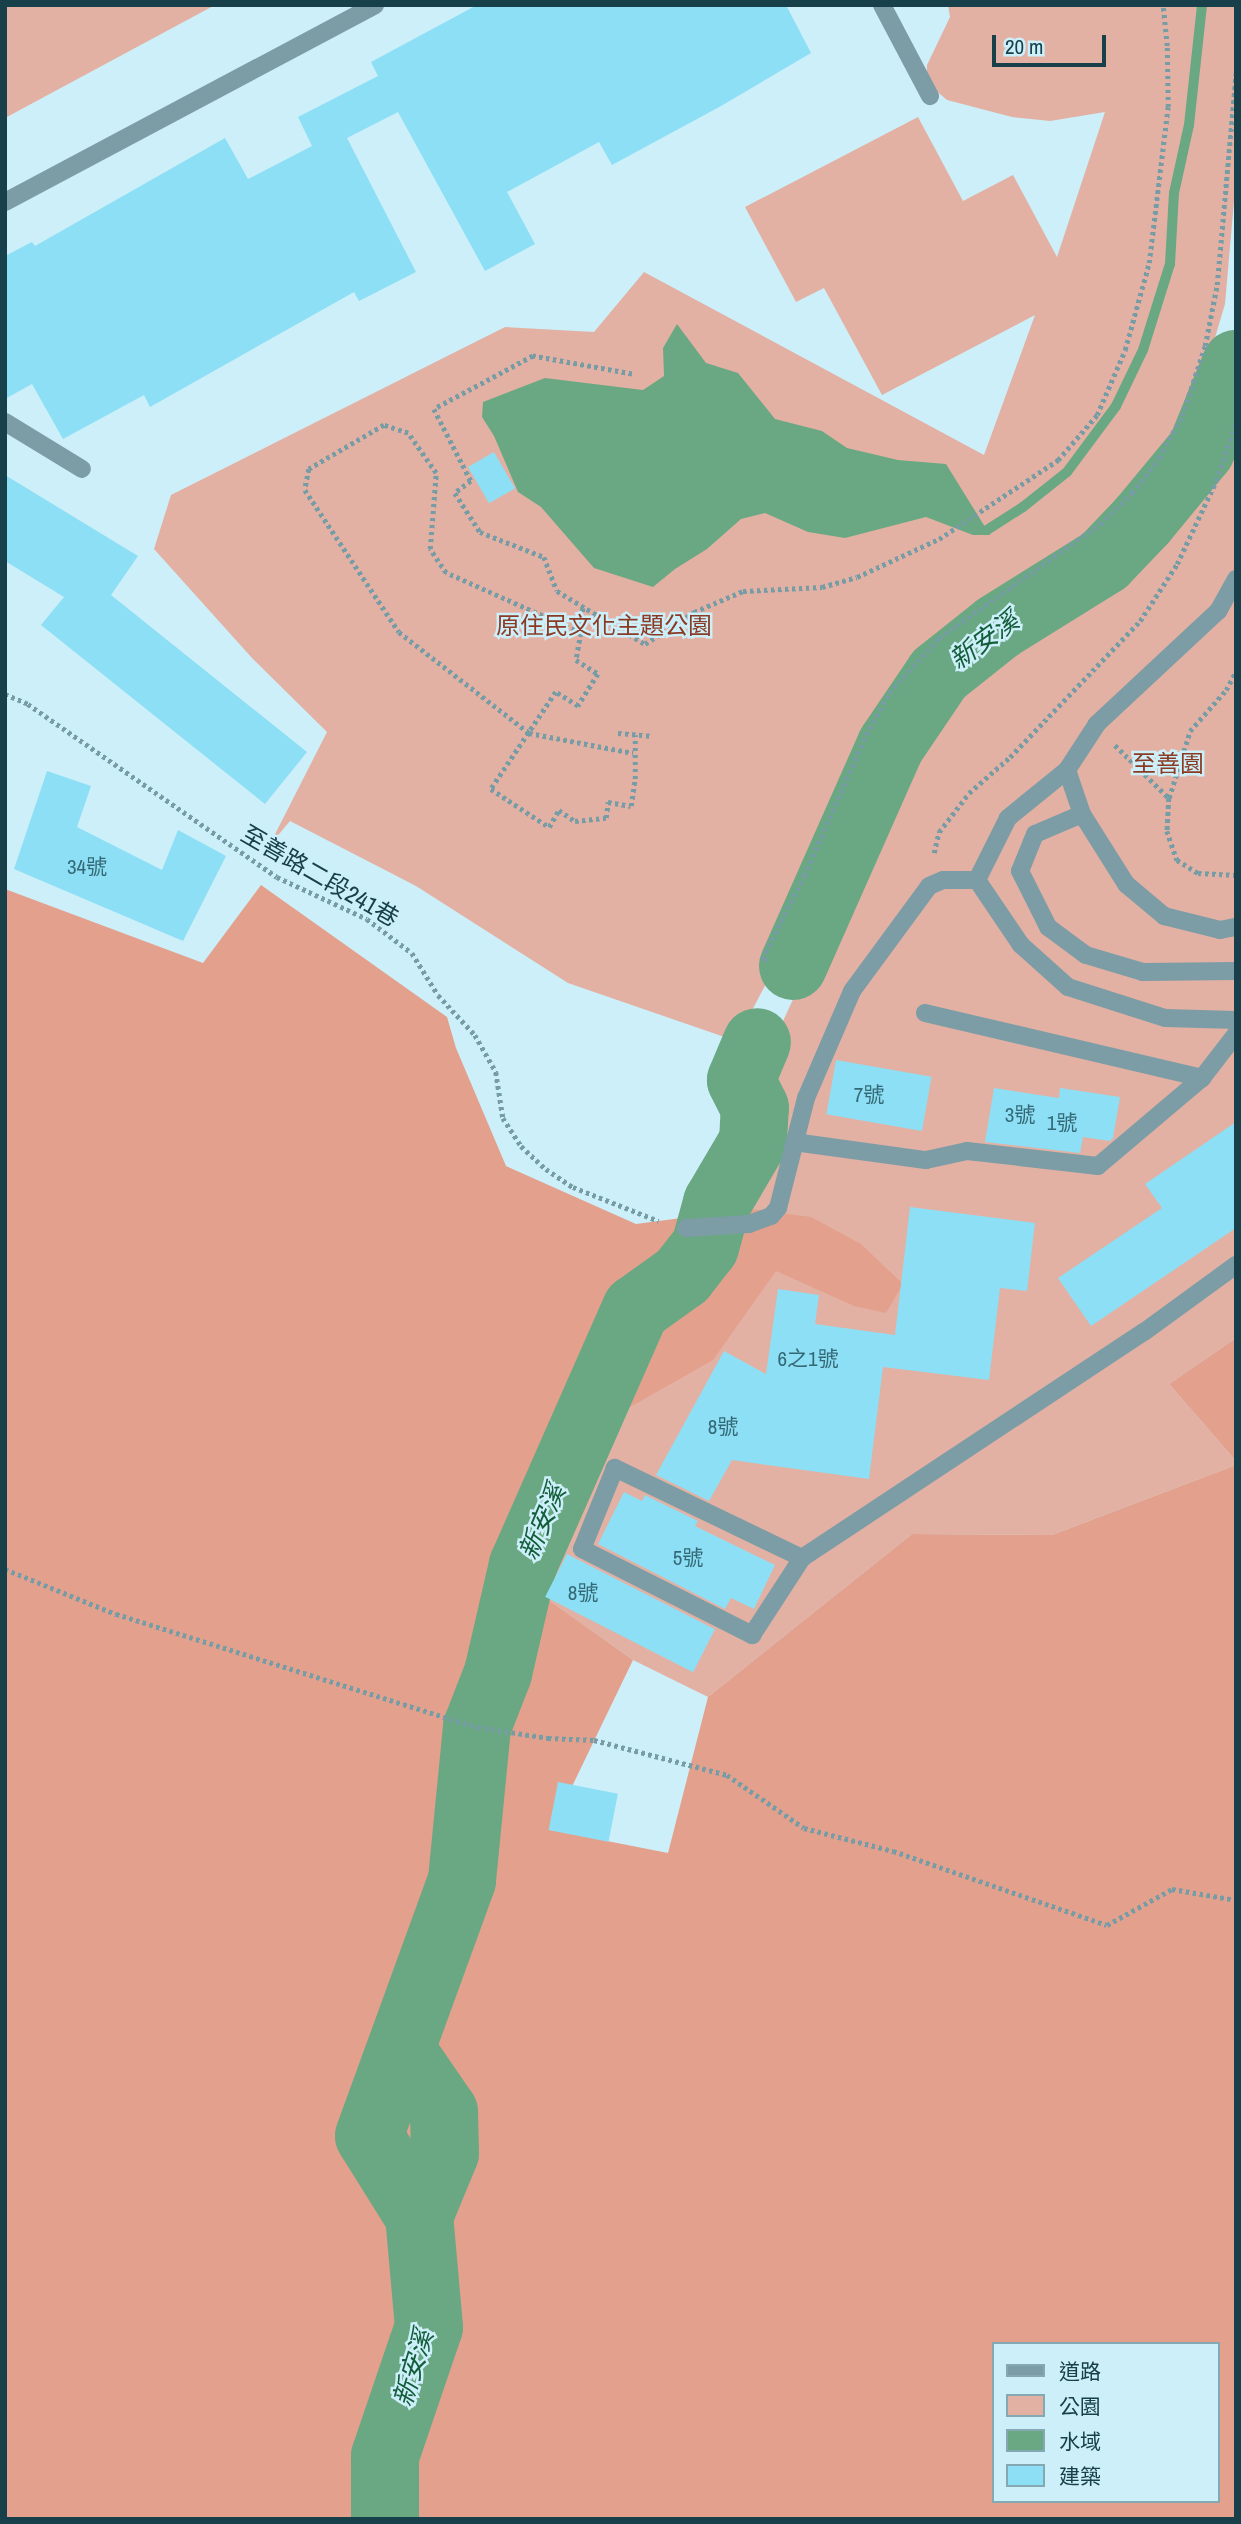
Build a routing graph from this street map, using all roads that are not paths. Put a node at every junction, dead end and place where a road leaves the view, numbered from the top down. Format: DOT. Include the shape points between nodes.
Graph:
graph roads {
  1 [pos="375,5"];
  2 [pos="882,5"];
  3 [pos="930,96"];
  4 [pos="5,202"];
  5 [pos="5,422"];
  6 [pos="82,470"];
  7 [pos="1236,579"];
  8 [pos="1067,770"];
  9 [pos="1082,814"];
  10 [pos="977,880"];
  11 [pos="1236,927"];
  12 [pos="1236,971"];
  13 [pos="925,1013"];
  14 [pos="1236,1020"];
  15 [pos="1236,1034"];
  16 [pos="1202,1077"];
  17 [pos="794,1142"];
  18 [pos="686,1228"];
  19 [pos="1236,1265"];
  20 [pos="802,1558"];
  1 -- 4 [label="lane"];
  2 -- 3 [label="lane"];
  5 -- 6 [label="lane"];
  7 -- 8 [label="lane" via="1218,611 1097,724"];
  8 -- 9 [label="lane"];
  8 -- 10 [label="lane" via="1008,818"];
  9 -- 11 [label="lane" via="1126,884 1164,916 1220,930"];
  9 -- 12 [label="lane" via="1035,834 1020,871 1048,927 1086,955 1143,972"];
  10 -- 14 [label="lane" via="1021,945 1068,987 1165,1018"];
  10 -- 17 [label="lane" via="943,880 929,886 852,991 806,1098"];
  13 -- 16 [label="lane"];
  15 -- 16 [label="lane"];
  16 -- 17 [label="lane" via="1098,1166 967,1151 926,1160"];
  17 -- 18 [label="lane" via="778,1208 758,1222"];
  19 -- 20 [label="lane" via="1144,1332"];
  20 -- 20 [label="lane" via="615,1468 582,1549 752,1635"];
}
